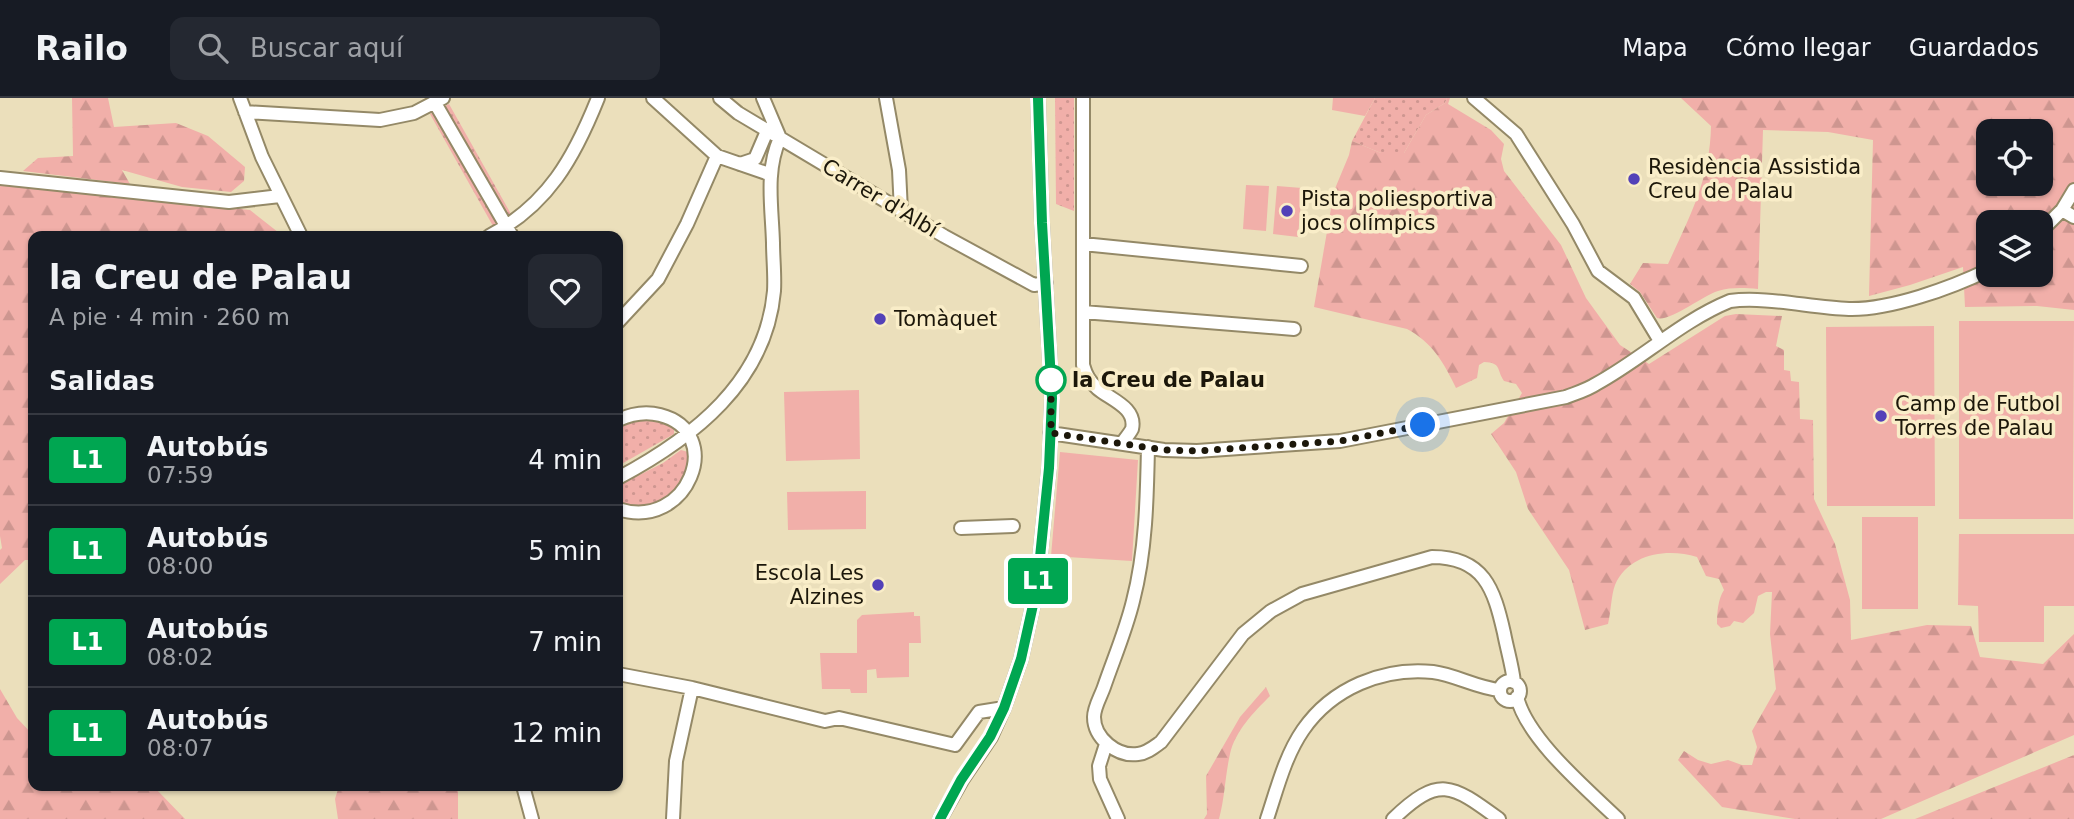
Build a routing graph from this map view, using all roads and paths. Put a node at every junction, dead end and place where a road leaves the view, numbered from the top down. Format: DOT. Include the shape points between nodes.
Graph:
graph roads {
  1 [pos="240,98"];
  2 [pos="598,98"];
  3 [pos="653,98"];
  4 [pos="720,98"];
  5 [pos="763,98"];
  6 [pos="886,98"];
  7 [pos="1038,98"];
  8 [pos="1083,98"];
  9 [pos="1474,98"];
  10 [pos="439,100"];
  11 [pos="245,112"];
  12 [pos="767,131"];
  13 [pos="780,138"];
  14 [pos="717,156"];
  15 [pos="740,164"];
  16 [pos="769,174"];
  17 [pos="0,178"];
  18 [pos="2074,190"];
  19 [pos="280,196"];
  20 [pos="2062,210"];
  21 [pos="901,211"];
  22 [pos="2074,217"];
  23 [pos="2053,219"];
  24 [pos="298,231"];
  25 [pos="510,231"];
  26 [pos="1083,244"];
  27 [pos="1301,266"];
  28 [pos="1976,275"];
  29 [pos="1046,284"];
  30 [pos="1083,312"];
  31 [pos="623,317"];
  32 [pos="1294,329"];
  33 [pos="1660,341"];
  34 [pos="623,419"];
  35 [pos="1051,433"];
  36 [pos="688,434"];
  37 [pos="1122,443"];
  38 [pos="1148,447"];
  39 [pos="623,475"];
  40 [pos="623,510"];
  41 [pos="1013,526"];
  42 [pos="961,528"];
  43 [pos="623,675"];
  44 [pos="1514,682"];
  45 [pos="692,688"];
  46 [pos="1500,690"];
  47 [pos="1517,698"];
  48 [pos="1004,708"];
  49 [pos="1106,744"];
  50 [pos="524,791"];
  51 [pos="532,819"];
  52 [pos="673,819"];
  53 [pos="940,819"];
  54 [pos="1118,819"];
  55 [pos="1267,819"];
  56 [pos="1393,819"];
  57 [pos="1499,819"];
  58 [pos="1618,819"];
  1 -- 11 [label="street"];
  2 -- 25 [label="street" via="568,163"];
  3 -- 14 [label="street"];
  4 -- 12 [label="street, Carrer d'Albí"];
  5 -- 13 [label="street"];
  6 -- 21 [label="street"];
  7 -- 29 [label="street"];
  8 -- 26 [label="street"];
  9 -- 33 [label="street" via="1516,135 1598,271 1634,298"];
  10 -- 11 [label="street" via="414,113 380,120"];
  10 -- 25 [label="street"];
  11 -- 19 [label="street"];
  12 -- 13 [label="street, Carrer d'Albí"];
  12 -- 15 [label="street" via="755,159"];
  13 -- 16 [label="street"];
  13 -- 21 [label="street, Carrer d'Albí"];
  14 -- 15 [label="street"];
  14 -- 31 [label="street" via="658,279"];
  15 -- 16 [label="street"];
  16 -- 36 [label="street" via="774,290 765,333 735,389"];
  17 -- 19 [label="street" via="229,202"];
  18 -- 20 [label="street"];
  19 -- 24 [label="street"];
  20 -- 22 [label="street"];
  20 -- 23 [label="street"];
  21 -- 29 [label="street, Carrer d'Albí" via="1034,285"];
  26 -- 27 [label="street"];
  26 -- 30 [label="street"];
  28 -- 33 [label="street" via="1874,308 1730,301"];
  29 -- 35 [label="street"];
  30 -- 32 [label="street"];
  30 -- 37 [label="street" via="1086,377 1131,417 1132,429"];
  33 -- 38 [label="street" via="1595,385 1566,397 1340,441 1197,451"];
  34 -- 36 [label="street" via="659,415 677,422"];
  35 -- 37 [label="street"];
  35 -- 48 [label="street" via="1037,587 1021,659"];
  36 -- 39 [label="street"];
  36 -- 40 [label="street" via="694,466 679,496 649,512"];
  37 -- 38 [label="street"];
  38 -- 49 [label="street" via="1135,590 1095,710 1096,727"];
  41 -- 42 [label="street"];
  43 -- 45 [label="street"];
  44 -- 46 [label="street" via="1507,681"];
  44 -- 47 [label="street" via="1520,691"];
  44 -- 49 [label="street" via="1491,587 1469,564 1432,557 1287,600 1243,634 1161,742 1138,754"];
  45 -- 48 [label="street" via="955,745 979,712"];
  45 -- 52 [label="street" via="676,761"];
  46 -- 47 [label="street" via="1506,699"];
  46 -- 55 [label="street" via="1448,675 1411,671 1390,673 1348,689 1331,699 1303,730"];
  47 -- 58 [label="street" via="1523,717 1537,736"];
  48 -- 53 [label="street"];
  49 -- 54 [label="street" via="1100,779"];
  50 -- 51 [label="street"];
  56 -- 57 [label="street" via="1419,796 1438,789 1464,793"];
}
